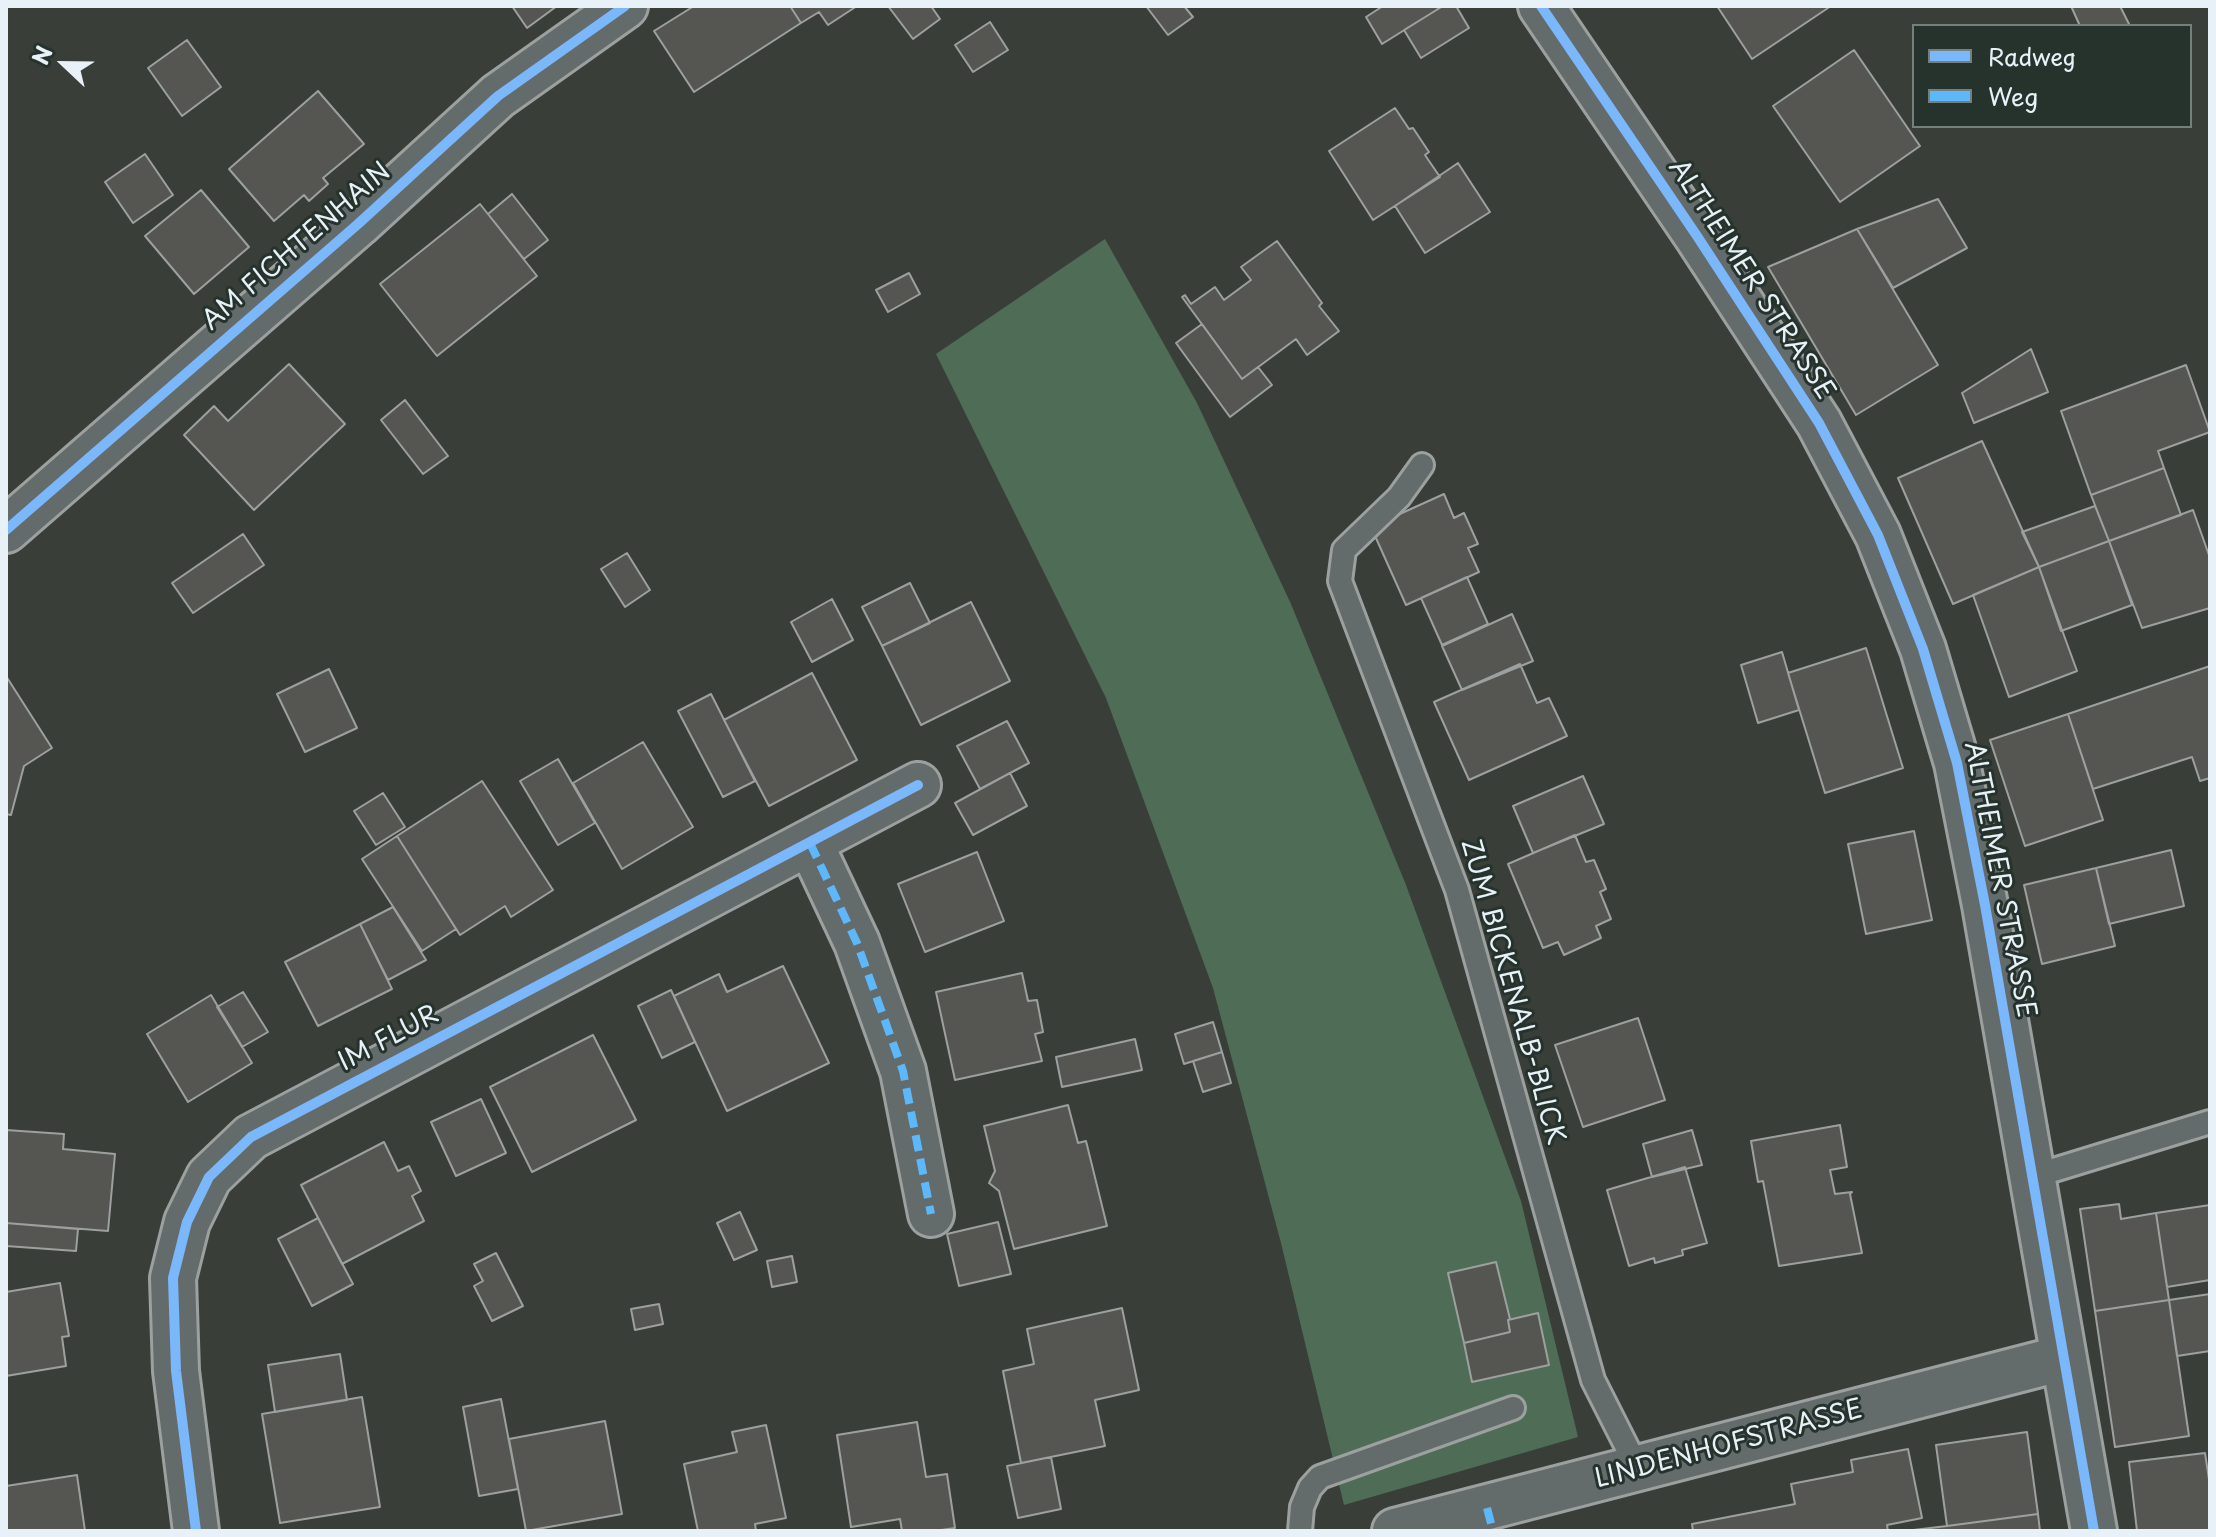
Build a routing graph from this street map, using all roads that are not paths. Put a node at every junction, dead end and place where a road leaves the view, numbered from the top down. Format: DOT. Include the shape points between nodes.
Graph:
graph roads {
  1 [pos="625,6"];
  2 [pos="1541,6"];
  3 [pos="1422,465"];
  4 [pos="6,530"];
  5 [pos="918,785"];
  6 [pos="810,843"];
  7 [pos="2210,1122"];
  8 [pos="2031,1177"];
  9 [pos="931,1214"];
  10 [pos="2063,1358"];
  11 [pos="1513,1408"];
  12 [pos="1638,1469"];
  13 [pos="196,1531"];
  14 [pos="1300,1531"];
  15 [pos="1395,1531"];
  16 [pos="2094,1531"];
  1 -- 4 [label="street, AM FICHTENHAIN" via="498,96"];
  2 -- 8 [label="street, ALTHEIMER STRASSE" via="1819,423 1878,535 1923,649 1957,763"];
  3 -- 12 [label="lane, ZUM BICKENALB-BLICK" via="1399,497 1344,550 1340,581 1457,890 1593,1380"];
  5 -- 6 [label="street, IM FLUR"];
  6 -- 9 [label="street" via="857,943 903,1071"];
  6 -- 13 [label="street, IM FLUR" via="251,1137 209,1177 187,1222 173,1278 176,1371"];
  7 -- 8 [label="lane"];
  8 -- 10 [label="street, ALTHEIMER STRASSE"];
  10 -- 12 [label="street, LINDENHOFSTRASSE"];
  10 -- 16 [label="street, ALTHEIMER STRASSE"];
  11 -- 14 [label="lane" via="1320,1477 1302,1507"];
  12 -- 15 [label="street, LINDENHOFSTRASSE"];
}
